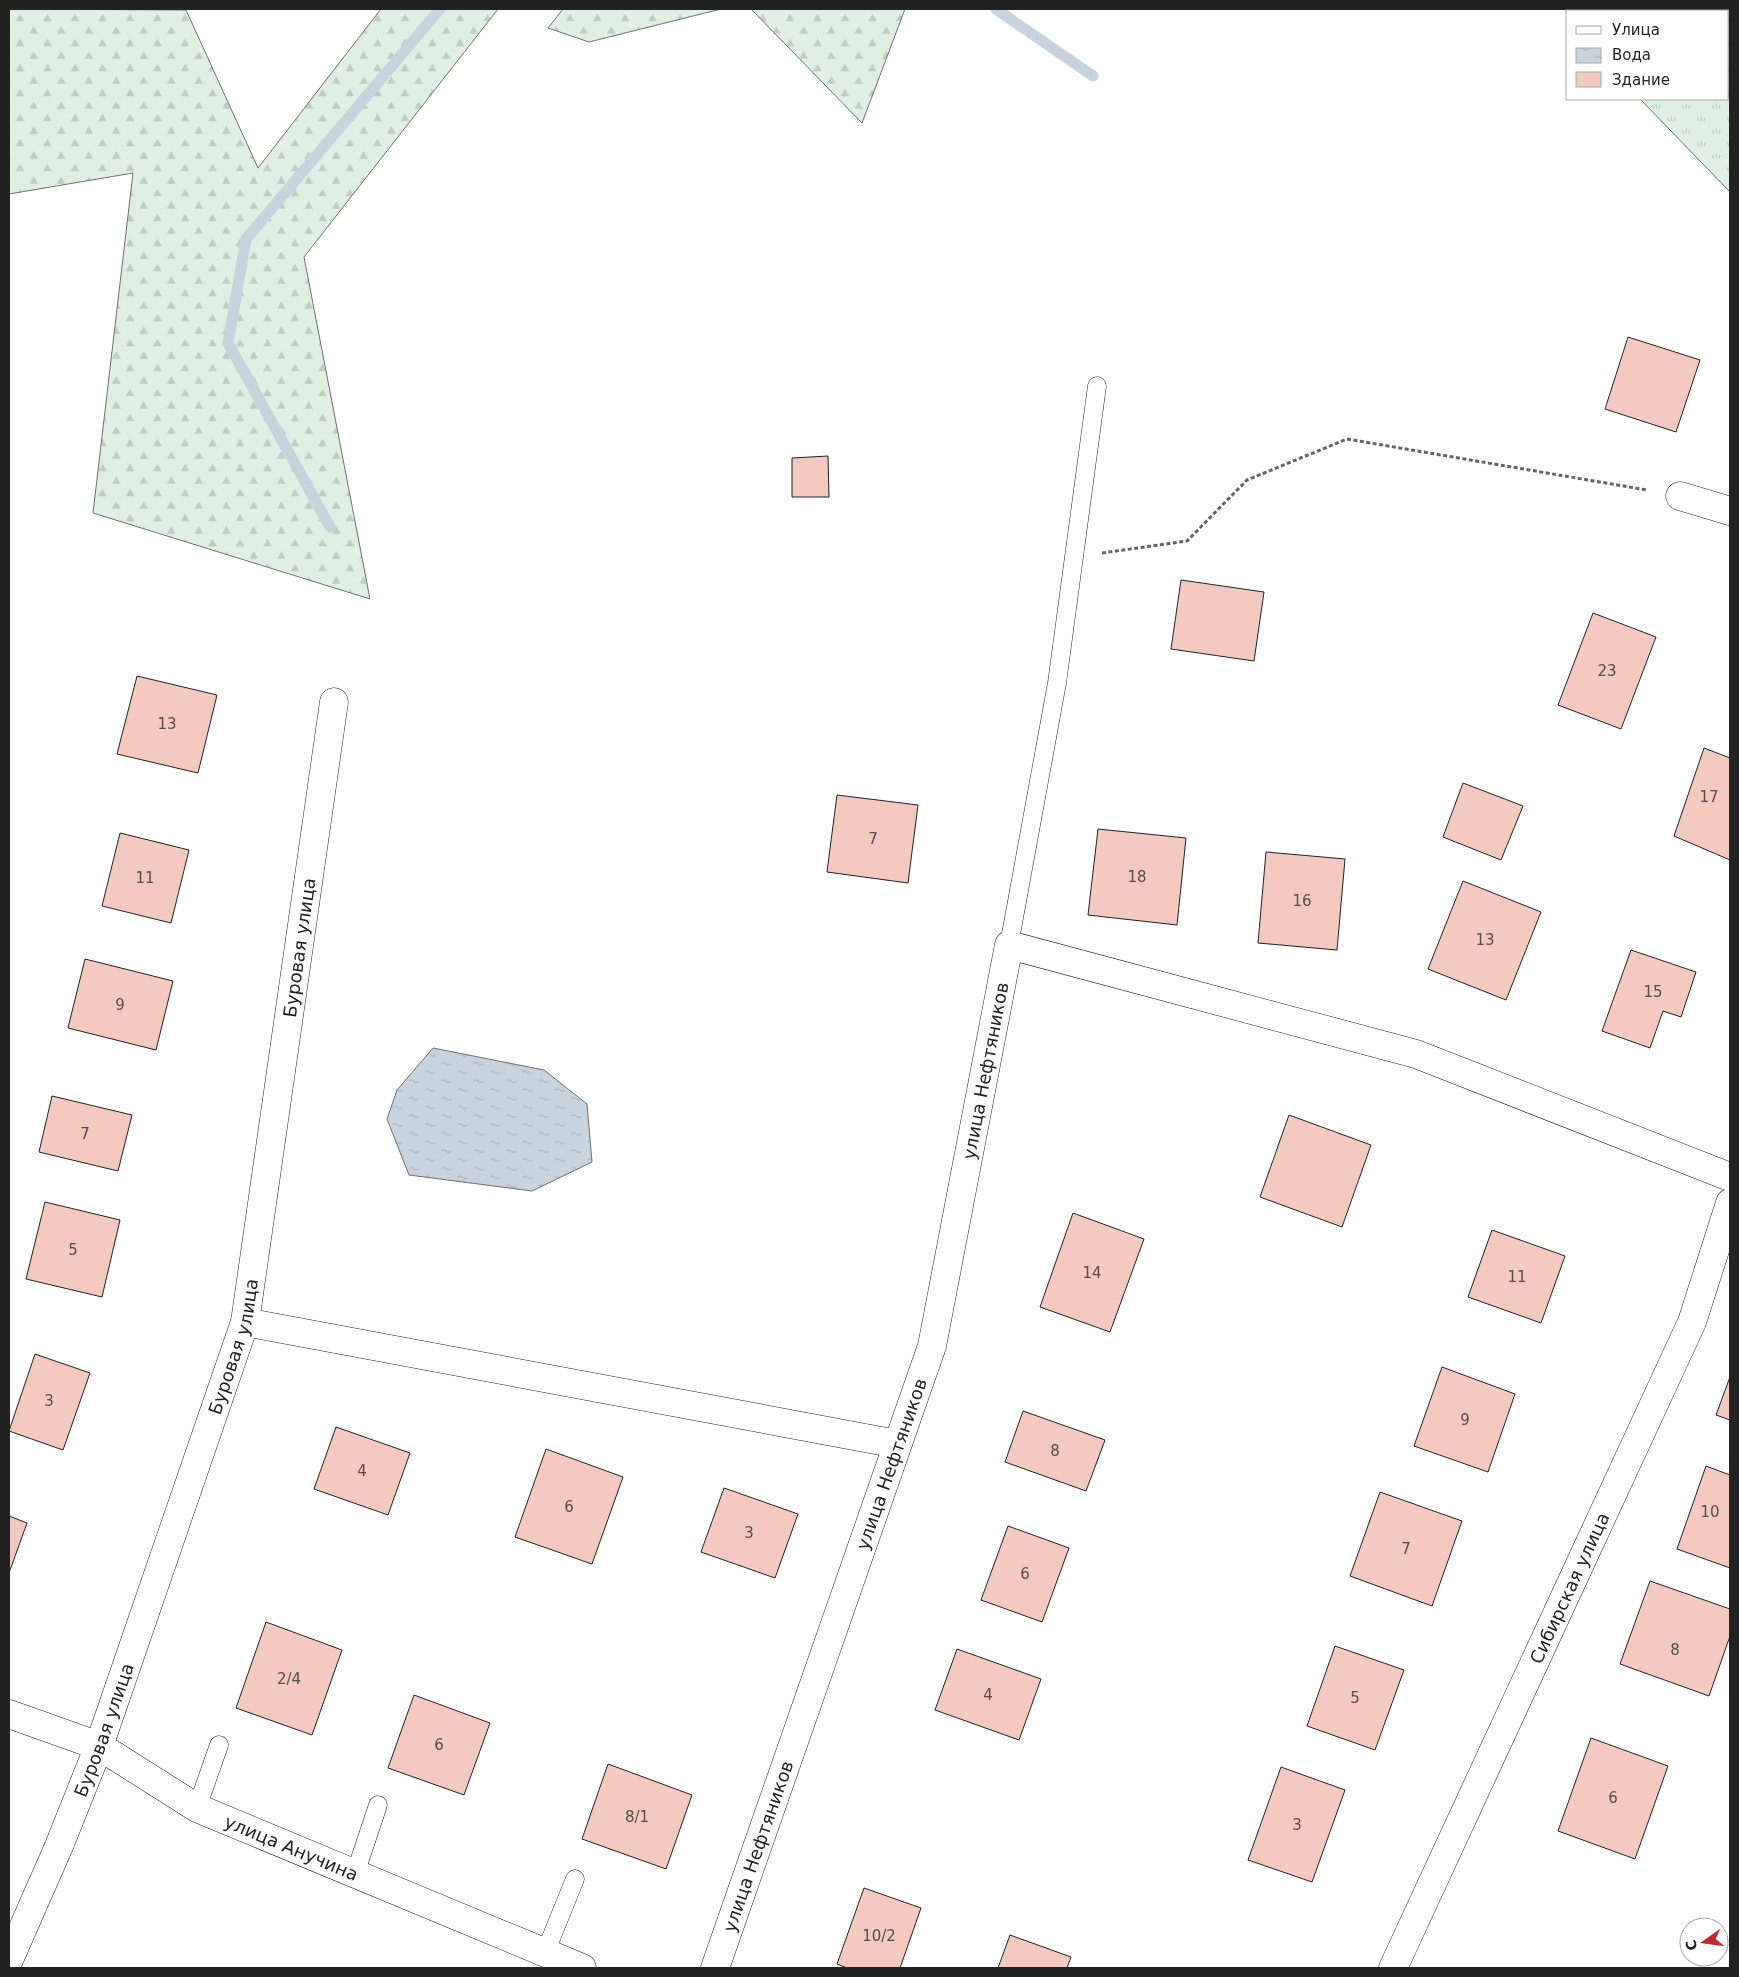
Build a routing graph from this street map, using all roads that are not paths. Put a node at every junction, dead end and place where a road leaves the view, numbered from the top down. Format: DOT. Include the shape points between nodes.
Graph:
graph roads {
  1 [pos="1097,386"];
  2 [pos="1680,496"];
  3 [pos="1730,511"];
  4 [pos="334,702"];
  5 [pos="1009,945"];
  6 [pos="1730,1177"];
  7 [pos="1730,1203"];
  8 [pos="246,1322"];
  9 [pos="897,1444"];
  10 [pos="9,1714"];
  11 [pos="219,1745"];
  12 [pos="99,1746"];
  13 [pos="378,1805"];
  14 [pos="197,1808"];
  15 [pos="356,1874"];
  16 [pos="575,1879"];
  17 [pos="545,1953"];
  18 [pos="9,1960"];
  19 [pos="582,1968"];
  20 [pos="714,1968"];
  21 [pos="1393,1968"];
  1 -- 5 [label="lane" via="1057,683"];
  2 -- 3 [label="street"];
  4 -- 8 [label="street, Буровая улица"];
  5 -- 6 [label="street" via="1416,1054"];
  5 -- 9 [label="street, улица Нефтяников" via="932,1346"];
  7 -- 21 [label="street, Сибирская улица" via="1692,1322"];
  8 -- 9 [label="street"];
  8 -- 12 [label="street, Буровая улица"];
  9 -- 20 [label="street, улица Нефтяников"];
  10 -- 12 [label="street, улица Анучина"];
  11 -- 14 [label="lane"];
  12 -- 14 [label="street, улица Анучина"];
  12 -- 18 [label="street, Буровая улица"];
  13 -- 15 [label="lane"];
  14 -- 15 [label="street, улица Анучина"];
  15 -- 17 [label="street, улица Анучина"];
  16 -- 17 [label="lane"];
  17 -- 19 [label="street, улица Анучина"];
}
